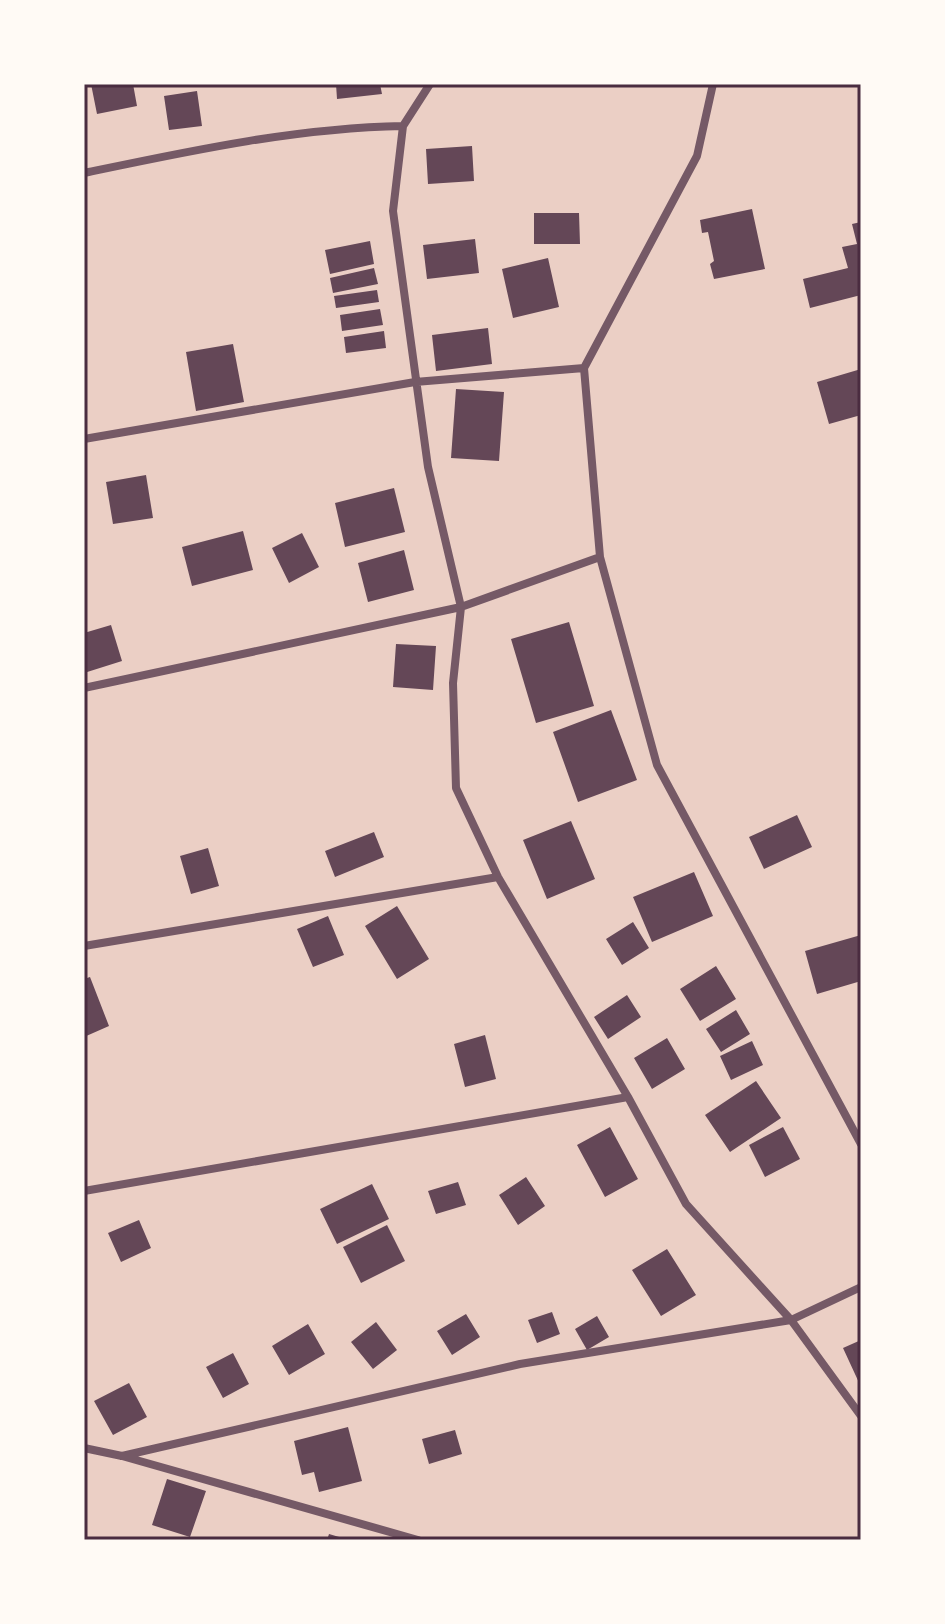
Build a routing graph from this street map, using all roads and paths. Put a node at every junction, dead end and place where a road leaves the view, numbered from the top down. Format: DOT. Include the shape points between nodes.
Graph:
graph roads {
  1 [pos="430,84"];
  2 [pos="713,84"];
  3 [pos="403,126"];
  4 [pos="84,173"];
  5 [pos="584,368"];
  6 [pos="415,382"];
  7 [pos="84,439"];
  8 [pos="600,557"];
  9 [pos="461,607"];
  10 [pos="84,688"];
  11 [pos="498,877"];
  12 [pos="84,946"];
  13 [pos="628,1097"];
  14 [pos="861,1144"];
  15 [pos="84,1191"];
  16 [pos="861,1287"];
  17 [pos="791,1320"];
  18 [pos="861,1416"];
  19 [pos="84,1448"];
  20 [pos="122,1456"];
  21 [pos="418,1540"];
  1 -- 3 [label="street"];
  2 -- 5 [label="street" via="697,156"];
  3 -- 4 [label="street" via="224,144"];
  3 -- 6 [label="street" via="393,211"];
  5 -- 6 [label="street"];
  5 -- 8 [label="street"];
  6 -- 7 [label="street"];
  6 -- 9 [label="street" via="428,467"];
  8 -- 9 [label="street"];
  8 -- 14 [label="street" via="657,765"];
  9 -- 10 [label="street"];
  9 -- 11 [label="street" via="453,683 456,788"];
  11 -- 12 [label="street"];
  11 -- 13 [label="street"];
  13 -- 15 [label="street"];
  13 -- 17 [label="street" via="686,1204"];
  16 -- 17 [label="street"];
  17 -- 18 [label="street"];
  17 -- 20 [label="street" via="520,1364"];
  19 -- 20 [label="street"];
  20 -- 21 [label="street"];
}
